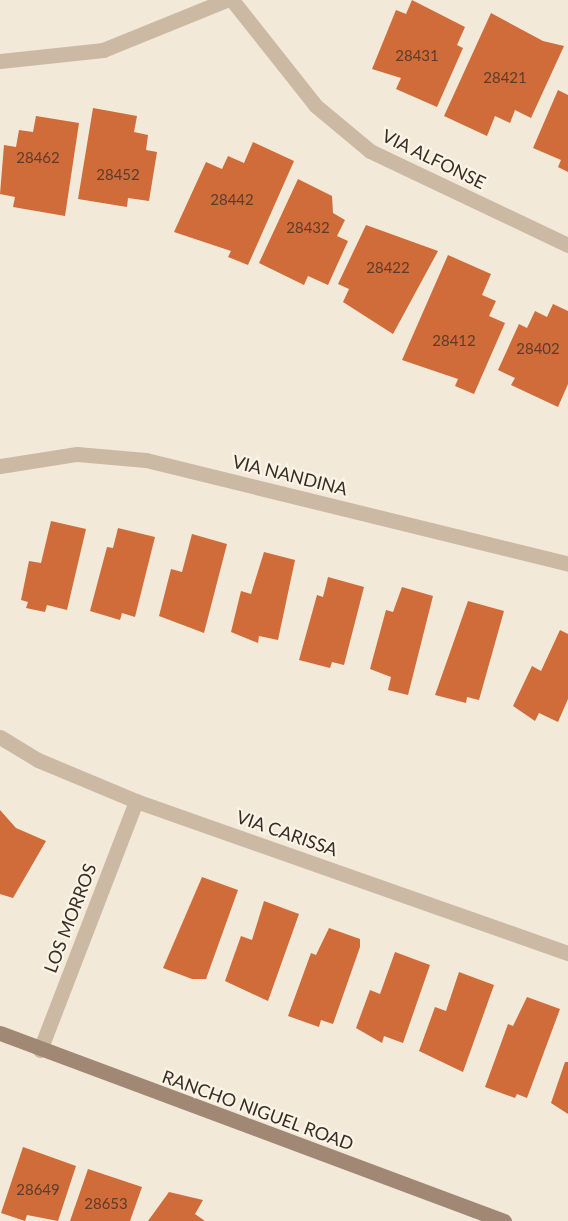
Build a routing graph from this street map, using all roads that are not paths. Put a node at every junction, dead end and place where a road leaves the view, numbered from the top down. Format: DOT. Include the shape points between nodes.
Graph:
graph roads {
  1 [pos="226,0"];
  2 [pos="232,0"];
  3 [pos="0,60"];
  4 [pos="568,245"];
  5 [pos="0,466"];
  6 [pos="568,564"];
  7 [pos="0,737"];
  8 [pos="136,801"];
  9 [pos="568,953"];
  10 [pos="0,1033"];
  11 [pos="40,1050"];
  12 [pos="498,1220"];
  1 -- 3 [label="street" via="103,50"];
  2 -- 4 [label="street, VIA ALFONSE" via="316,106 370,152"];
  5 -- 6 [label="street, VIA NANDINA" via="77,454 146,460"];
  7 -- 8 [label="street, VIA CARISSA" via="38,760"];
  8 -- 9 [label="street, VIA CARISSA"];
  8 -- 11 [label="street, LOS MORROS"];
  10 -- 11 [label="street, RANCHO NIGUEL ROAD"];
  11 -- 12 [label="street, RANCHO NIGUEL ROAD"];
}
